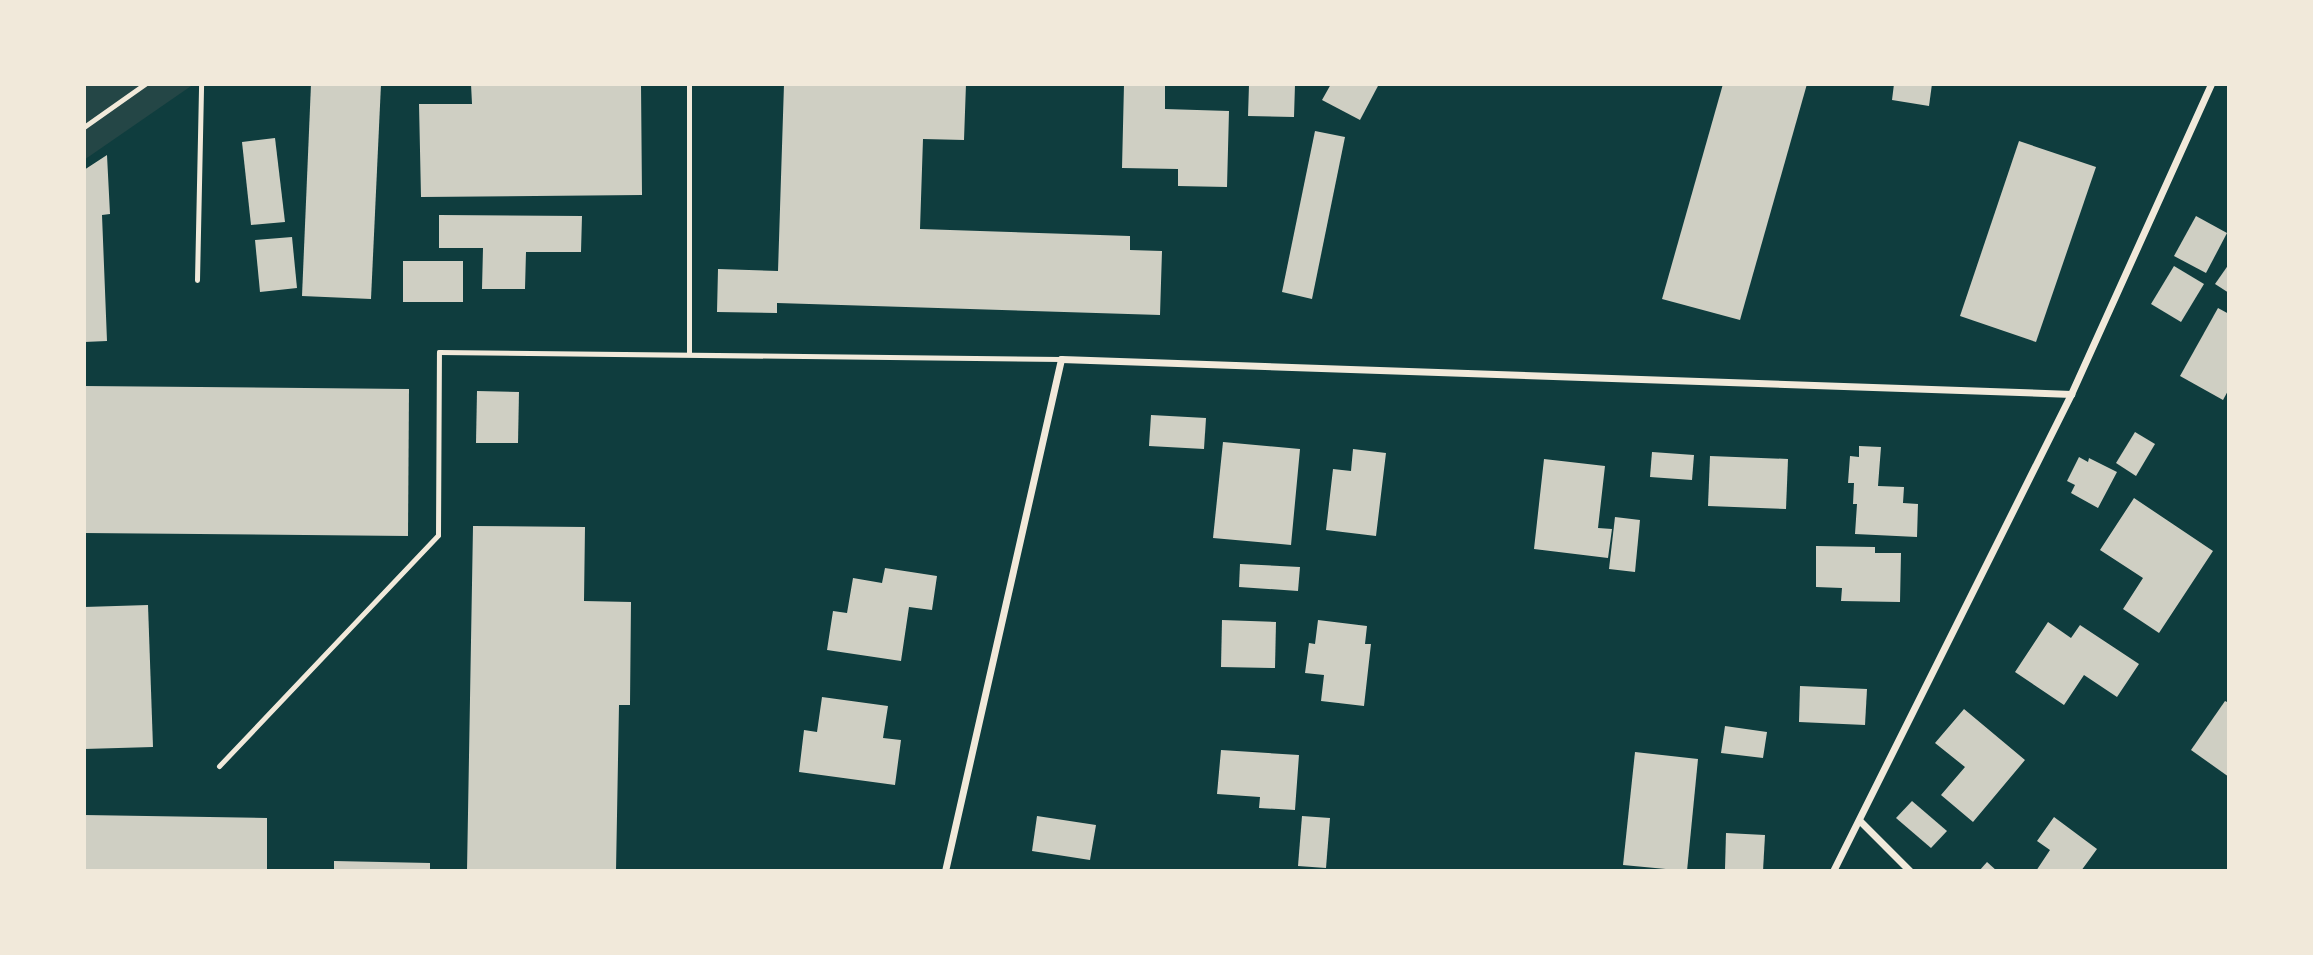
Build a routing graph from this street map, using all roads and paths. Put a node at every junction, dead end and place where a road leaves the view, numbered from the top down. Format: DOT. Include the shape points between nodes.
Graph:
graph roads {
  1 [pos="145,84"];
  2 [pos="201,84"];
  3 [pos="689,84"];
  4 [pos="2211,84"];
  5 [pos="84,127"];
  6 [pos="197,280"];
  7 [pos="690,354"];
  8 [pos="1061,359"];
  9 [pos="2071,394"];
  10 [pos="219,766"];
  11 [pos="1860,821"];
  12 [pos="945,871"];
  13 [pos="1833,871"];
  14 [pos="1910,871"];
  1 -- 5 [label="path"];
  2 -- 6 [label="lane"];
  3 -- 7 [label="lane"];
  4 -- 9 [label="street"];
  7 -- 8 [label="lane"];
  7 -- 10 [label="lane" via="439,352 438,536"];
  8 -- 9 [label="street"];
  8 -- 12 [label="street"];
  9 -- 11 [label="street"];
  11 -- 13 [label="street"];
  11 -- 14 [label="street"];
}
